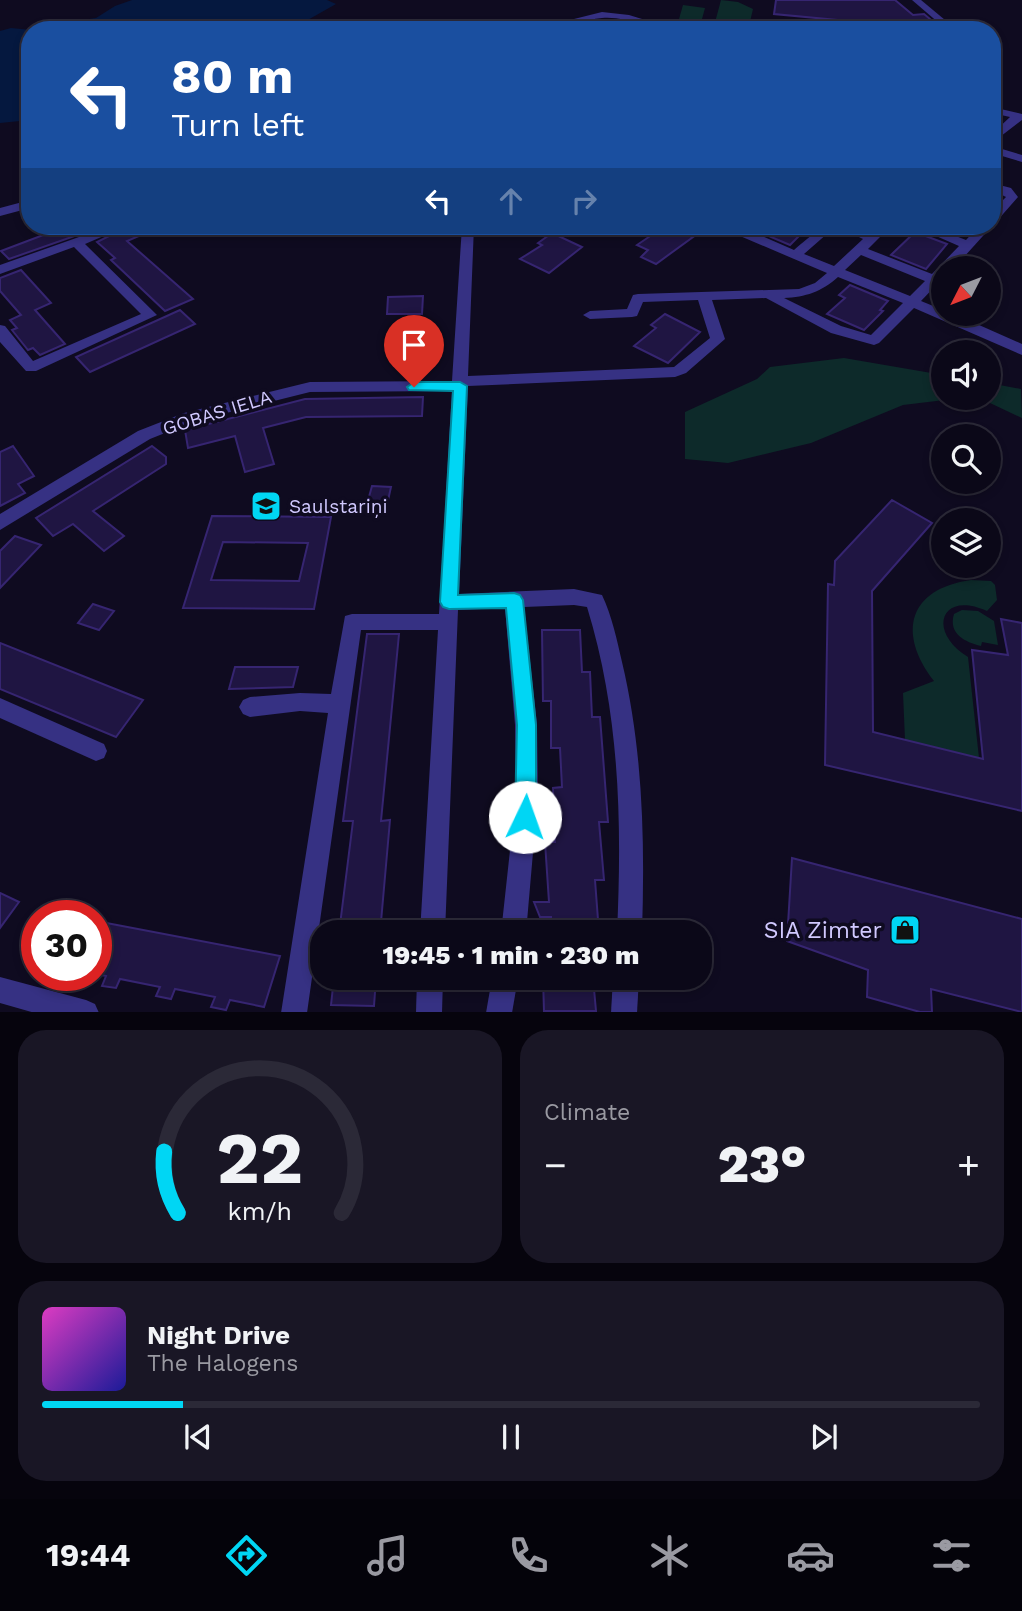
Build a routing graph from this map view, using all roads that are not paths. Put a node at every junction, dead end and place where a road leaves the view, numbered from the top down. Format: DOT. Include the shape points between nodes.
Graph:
graph roads {
  1 [pos="916,0"];
  2 [pos="574,21"];
  3 [pos="634,21"];
  4 [pos="942,21"];
  5 [pos="1001,112"];
  6 [pos="1020,117"];
  7 [pos="1001,133"];
  8 [pos="1001,152"];
  9 [pos="1022,159"];
  10 [pos="1001,189"];
  11 [pos="21,206"];
  12 [pos="1001,209"];
  13 [pos="0,212"];
  14 [pos="98,235"];
  15 [pos="468,235"];
  16 [pos="749,235"];
  17 [pos="819,235"];
  18 [pos="864,235"];
  19 [pos="875,235"];
  20 [pos="942,235"];
  21 [pos="977,235"];
  22 [pos="872,238"];
  23 [pos="77,243"];
  24 [pos="967,245"];
  25 [pos="860,250"];
  26 [pos="795,255"];
  27 [pos="957,256"];
  28 [pos="0,270"];
  29 [pos="931,270"];
  30 [pos="836,271"];
  31 [pos="931,283"];
  32 [pos="770,295"];
  33 [pos="704,296"];
  34 [pos="912,303"];
  35 [pos="590,315"];
  36 [pos="0,329"];
  37 [pos="1022,350"];
  38 [pos="460,384"];
  39 [pos="0,523"];
  40 [pos="514,600"];
  41 [pos="448,612"];
  42 [pos="340,704"];
  43 [pos="250,706"];
  44 [pos="0,708"];
  45 [pos="96,751"];
  46 [pos="433,920"];
  47 [pos="514,920"];
  48 [pos="629,920"];
  49 [pos="0,990"];
  50 [pos="430,990"];
  51 [pos="503,990"];
  52 [pos="625,990"];
  53 [pos="82,1012"];
  54 [pos="294,1012"];
  55 [pos="429,1012"];
  56 [pos="499,1012"];
  57 [pos="624,1012"];
  1 -- 4 [label="street"];
  2 -- 3 [label="street" via="602,14"];
  5 -- 6 [label="street"];
  6 -- 7 [label="street"];
  8 -- 9 [label="street"];
  10 -- 12 [label="street" via="1012,197"];
  11 -- 13 [label="street"];
  14 -- 23 [label="street"];
  15 -- 38 [label="street"];
  16 -- 26 [label="street"];
  17 -- 26 [label="street"];
  18 -- 22 [label="street"];
  19 -- 22 [label="street"];
  20 -- 24 [label="street"];
  21 -- 24 [label="street"];
  22 -- 25 [label="street"];
  23 -- 28 [label="street"];
  23 -- 36 [label="street" via="150,315 30,368"];
  24 -- 27 [label="street"];
  25 -- 29 [label="street"];
  25 -- 30 [label="street"];
  26 -- 30 [label="street"];
  30 -- 32 [label="street" via="812,290"];
  30 -- 34 [label="street"];
  31 -- 34 [label="street"];
  32 -- 33 [label="street"];
  32 -- 34 [label="street" via="792,309 868,340 878,338"];
  33 -- 35 [label="street" via="638,298 632,313"];
  33 -- 38 [label="street, GOBAS IELA" via="717,340 677,372"];
  34 -- 37 [label="street"];
  38 -- 39 [label="street, GOBAS IELA" via="310,387 190,416 144,435"];
  38 -- 41 [label="street"];
  40 -- 41 [label="street"];
  40 -- 47 [label="street" via="526,725 527,795"];
  40 -- 48 [label="street" via="574,597 595,601 603,622 627,738"];
  41 -- 42 [label="street" via="352,622"];
  41 -- 46 [label="street"];
  42 -- 43 [label="street"];
  42 -- 54 [label="street"];
  44 -- 45 [label="street"];
  49 -- 53 [label="street"];
  50 -- 55 [label="street"];
  51 -- 56 [label="street"];
  52 -- 57 [label="street"];
}
